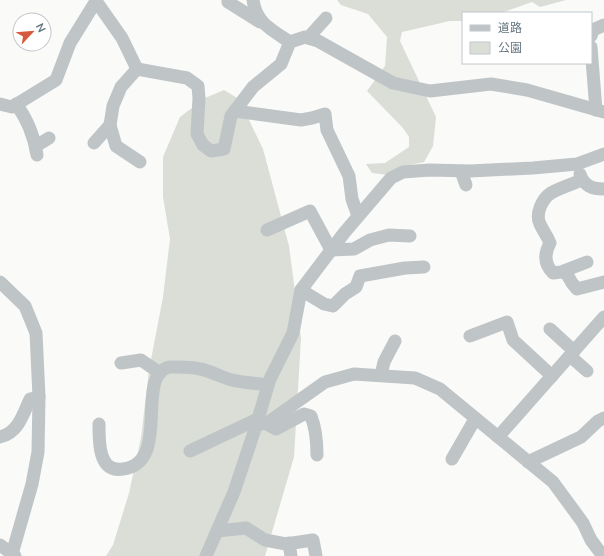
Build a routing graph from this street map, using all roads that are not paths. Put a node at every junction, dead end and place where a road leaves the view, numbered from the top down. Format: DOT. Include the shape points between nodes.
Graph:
graph roads {
  1 [pos="228,0"];
  2 [pos="253,0"];
  3 [pos="95,1"];
  4 [pos="326,18"];
  5 [pos="604,25"];
  6 [pos="266,26"];
  7 [pos="592,33"];
  8 [pos="308,38"];
  9 [pos="290,42"];
  10 [pos="592,54"];
  11 [pos="137,69"];
  12 [pos="0,104"];
  13 [pos="16,104"];
  14 [pos="235,111"];
  15 [pos="600,111"];
  16 [pos="110,125"];
  17 [pos="49,138"];
  18 [pos="94,143"];
  19 [pos="604,154"];
  20 [pos="140,162"];
  21 [pos="577,164"];
  22 [pos="461,170"];
  23 [pos="582,180"];
  24 [pos="466,185"];
  25 [pos="604,189"];
  26 [pos="358,216"];
  27 [pos="267,230"];
  28 [pos="410,236"];
  29 [pos="331,250"];
  30 [pos="588,262"];
  31 [pos="424,267"];
  32 [pos="565,271"];
  33 [pos="0,282"];
  34 [pos="604,282"];
  35 [pos="301,290"];
  36 [pos="604,317"];
  37 [pos="550,329"];
  38 [pos="470,336"];
  39 [pos="395,342"];
  40 [pos="572,353"];
  41 [pos="121,363"];
  42 [pos="587,371"];
  43 [pos="160,373"];
  44 [pos="381,375"];
  45 [pos="552,376"];
  46 [pos="268,385"];
  47 [pos="39,397"];
  48 [pos="604,418"];
  49 [pos="475,419"];
  50 [pos="260,423"];
  51 [pos="99,424"];
  52 [pos="0,437"];
  53 [pos="498,438"];
  54 [pos="190,451"];
  55 [pos="317,455"];
  56 [pos="452,459"];
  57 [pos="528,462"];
  58 [pos="217,532"];
  59 [pos="0,545"];
  60 [pos="290,550"];
  61 [pos="9,554"];
  62 [pos="206,556"];
  63 [pos="316,556"];
  64 [pos="603,556"];
  1 -- 6 [label="street"];
  2 -- 6 [label="street" via="255,11"];
  3 -- 11 [label="street" via="122,38"];
  3 -- 13 [label="street" via="70,43 56,80"];
  4 -- 8 [label="street"];
  5 -- 7 [label="street"];
  6 -- 9 [label="street"];
  8 -- 9 [label="street"];
  8 -- 15 [label="street" via="318,41 393,83 430,91 491,84 527,90"];
  9 -- 14 [label="street" via="281,64 254,87"];
  10 -- 15 [label="street"];
  11 -- 14 [label="street" via="187,78 198,86 196,134 203,145 211,151 224,149 231,116"];
  11 -- 16 [label="street" via="121,87 113,106"];
  12 -- 13 [label="street" via="12,107"];
  13 -- 17 [label="street" via="24,114 34,138 36,151"];
  14 -- 26 [label="street" via="301,120 326,114 327,130 349,176 352,199"];
  16 -- 18 [label="street"];
  16 -- 20 [label="street" via="116,146"];
  19 -- 21 [label="street"];
  21 -- 22 [label="street"];
  21 -- 23 [label="street"];
  22 -- 24 [label="street"];
  22 -- 26 [label="street" via="403,172 391,178"];
  23 -- 25 [label="street" via="594,189"];
  23 -- 32 [label="street" via="550,194 543,201 539,212 539,223 550,243 545,258 548,268 553,273"];
  26 -- 29 [label="street"];
  27 -- 29 [label="street" via="310,211"];
  28 -- 29 [label="street" via="389,235 370,240 354,249"];
  29 -- 35 [label="street"];
  30 -- 32 [label="street"];
  31 -- 35 [label="street" via="360,276 356,287 333,306 324,304"];
  32 -- 34 [label="street" via="577,289"];
  33 -- 47 [label="street" via="25,306 36,333"];
  35 -- 46 [label="street" via="293,332"];
  36 -- 40 [label="street"];
  37 -- 40 [label="street"];
  38 -- 45 [label="street" via="507,322 513,340"];
  39 -- 44 [label="street" via="384,362"];
  40 -- 42 [label="street"];
  40 -- 45 [label="street"];
  41 -- 43 [label="street" via="141,360"];
  43 -- 46 [label="street" via="169,367 200,369 232,380"];
  43 -- 51 [label="street" via="154,384 146,454 139,463 125,469 114,470 105,463 99,443"];
  44 -- 49 [label="street" via="415,378 440,390"];
  44 -- 50 [label="street" via="354,374 326,382"];
  45 -- 53 [label="street"];
  46 -- 50 [label="street"];
  47 -- 52 [label="street" via="30,399 14,430 7,436"];
  47 -- 61 [label="street" via="38,452 32,484"];
  48 -- 57 [label="street" via="581,437"];
  49 -- 53 [label="street"];
  49 -- 56 [label="street"];
  50 -- 54 [label="street"];
  50 -- 55 [label="street" via="276,429 304,414 311,416 315,426"];
  50 -- 58 [label="street"];
  53 -- 57 [label="street"];
  57 -- 64 [label="street" via="554,482"];
  58 -- 60 [label="street" via="246,528 265,540"];
  58 -- 62 [label="street"];
  59 -- 61 [label="street"];
  60 -- 63 [label="street" via="313,540"];
}
